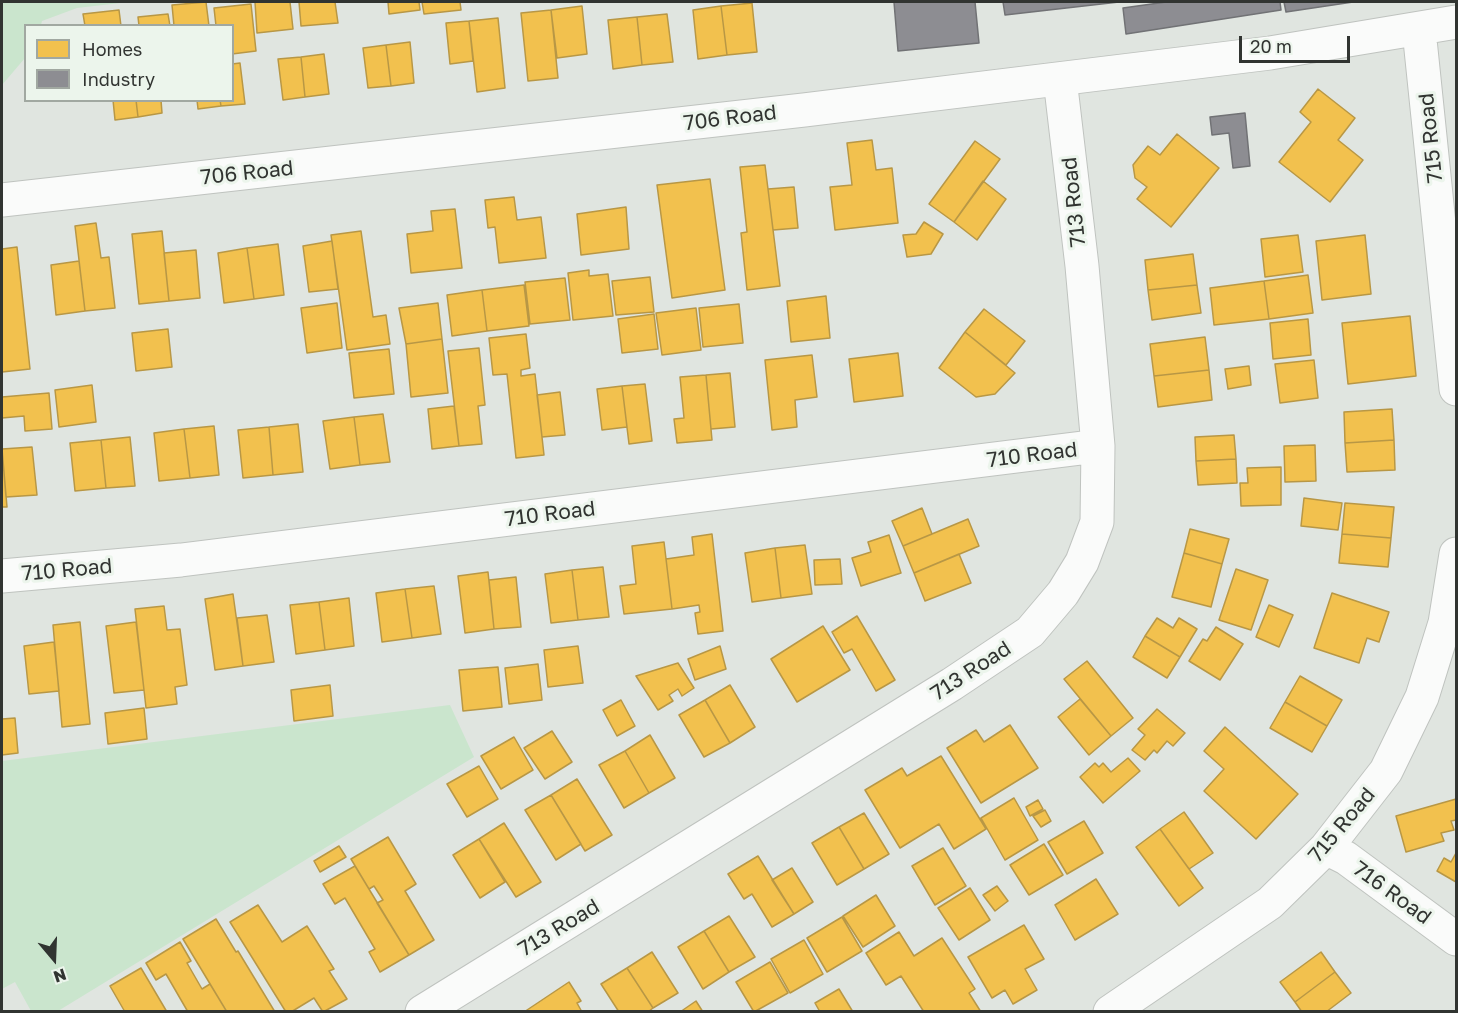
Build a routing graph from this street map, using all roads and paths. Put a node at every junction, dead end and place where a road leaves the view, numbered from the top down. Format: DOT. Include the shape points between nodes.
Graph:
graph roads {
  1 [pos="1456,22"];
  2 [pos="1419,30"];
  3 [pos="1060,79"];
  4 [pos="2,201"];
  5 [pos="1456,389"];
  6 [pos="1098,446"];
  7 [pos="1456,554"];
  8 [pos="2,576"];
  9 [pos="1326,848"];
  10 [pos="1456,939"];
  11 [pos="422,1011"];
  12 [pos="1110,1011"];
  1 -- 2 [label="street, 706 Road"];
  2 -- 3 [label="street, 706 Road"];
  2 -- 5 [label="street, 715 Road"];
  3 -- 4 [label="street, 706 Road"];
  3 -- 6 [label="street, 713 Road"];
  6 -- 8 [label="street, 710 Road" via="193,558"];
  6 -- 11 [label="street, 713 Road" via="1097,522 1082,562 1030,632 714,833"];
  7 -- 9 [label="street, 715 Road" via="1445,622 1422,698 1386,771"];
  9 -- 10 [label="street, 716 Road" via="1346,858"];
  9 -- 12 [label="street, 715 Road" via="1270,903"];
}
